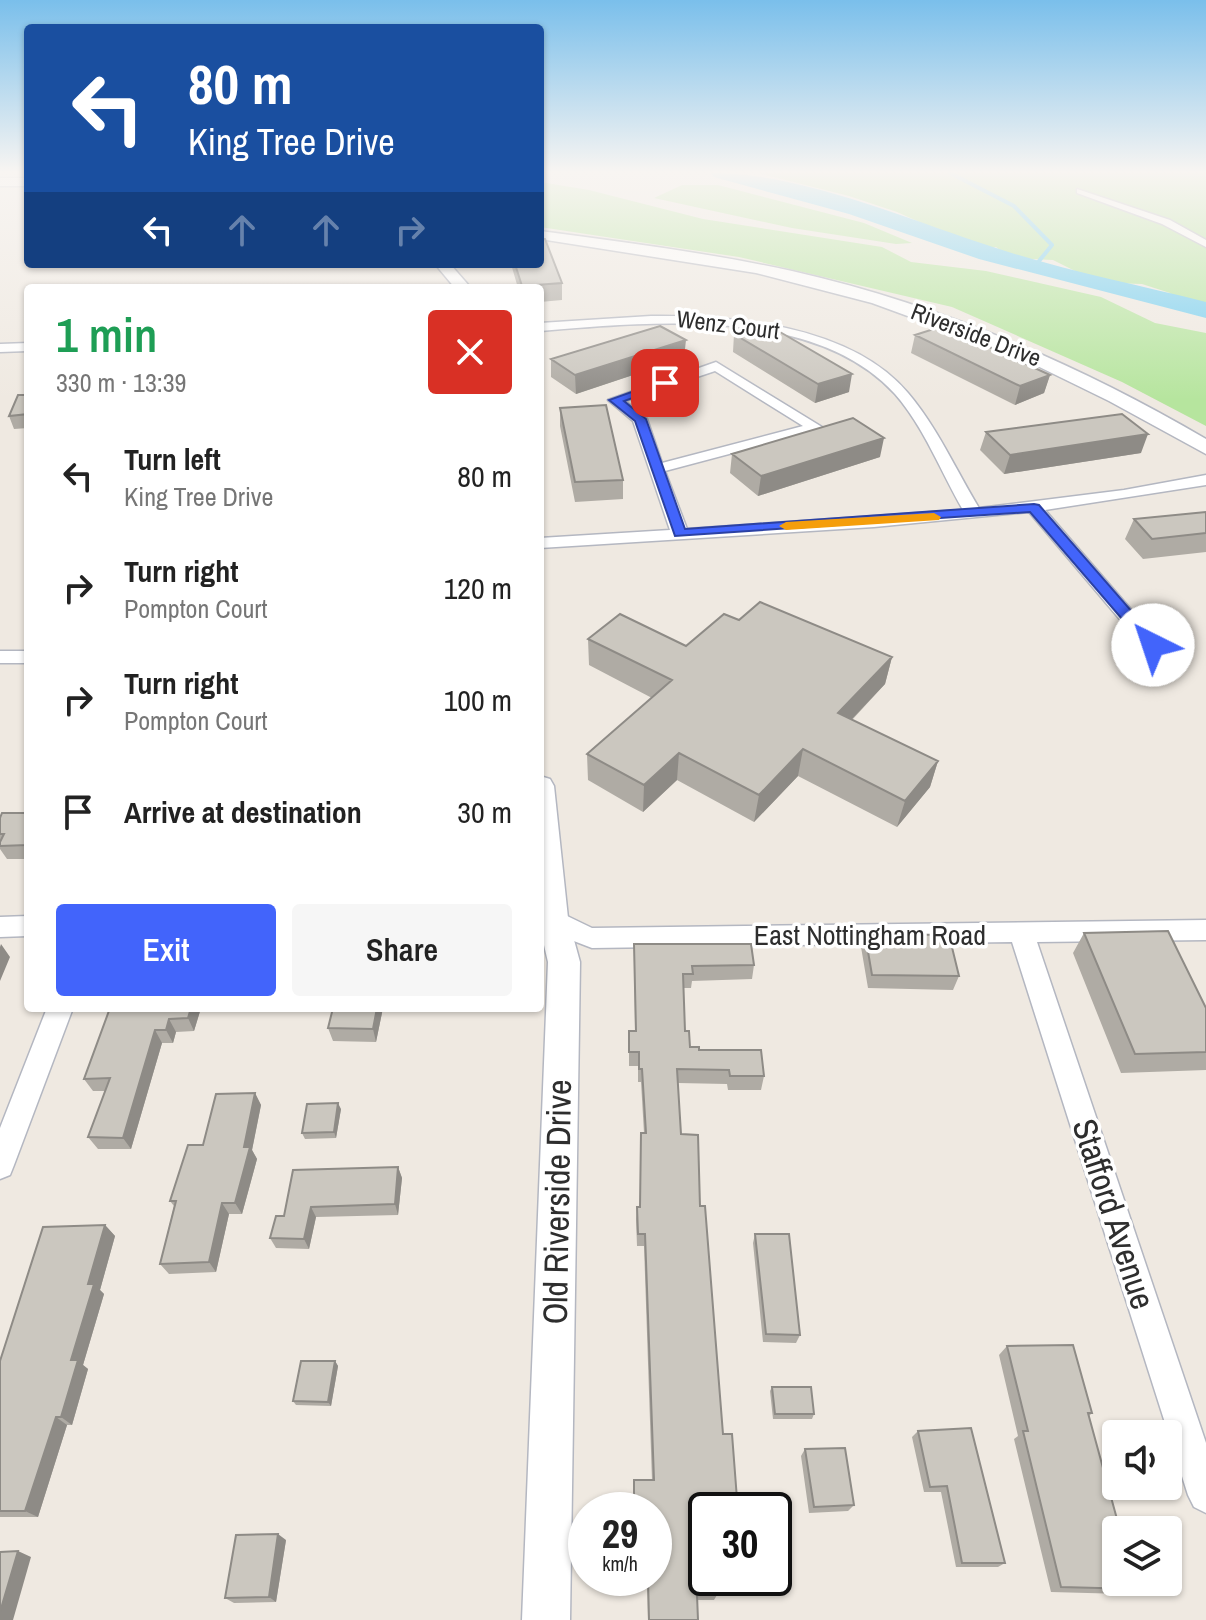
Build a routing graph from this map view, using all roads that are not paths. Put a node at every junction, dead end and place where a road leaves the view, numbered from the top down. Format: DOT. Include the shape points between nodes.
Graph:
graph roads {
  1 [pos="632,249"];
  2 [pos="446,268"];
  3 [pos="460,284"];
  4 [pos="544,327"];
  5 [pos="24,348"];
  6 [pos="3,352"];
  7 [pos="1206,448"];
  8 [pos="656,469"];
  9 [pos="1206,480"];
  10 [pos="1034,508"];
  11 [pos="974,514"];
  12 [pos="680,533"];
  13 [pos="544,543"];
  14 [pos="0,657"];
  15 [pos="24,657"];
  16 [pos="1173,670"];
  17 [pos="544,861"];
  18 [pos="547,918"];
  19 [pos="24,926"];
  20 [pos="0,927"];
  21 [pos="1206,930"];
  22 [pos="1022,934"];
  23 [pos="58,1012"];
  24 [pos="0,1165"];
  25 [pos="1206,1495"];
  26 [pos="546,1620"];
  1 -- 7 [label="main road, Riverside Drive" via="722,262 889,302 1038,358 1112,393"];
  2 -- 3 [label="street"];
  4 -- 11 [label="street, Wenz Court" via="708,318 756,323 852,356 881,373 908,401"];
  5 -- 6 [label="street"];
  8 -- 8 [label="street" via="640,419 615,400 716,366 815,427"];
  8 -- 12 [label="street"];
  9 -- 10 [label="street"];
  10 -- 11 [label="street"];
  10 -- 16 [label="street"];
  11 -- 12 [label="street"];
  12 -- 13 [label="street"];
  14 -- 15 [label="street"];
  17 -- 18 [label="street, Old Riverside Drive"];
  18 -- 22 [label="street, East Nottingham Road" via="592,938"];
  18 -- 26 [label="street, Old Riverside Drive" via="564,962"];
  19 -- 20 [label="street"];
  21 -- 22 [label="street, East Nottingham Road"];
  22 -- 25 [label="street, Stafford Avenue"];
  23 -- 24 [label="street"];
}
